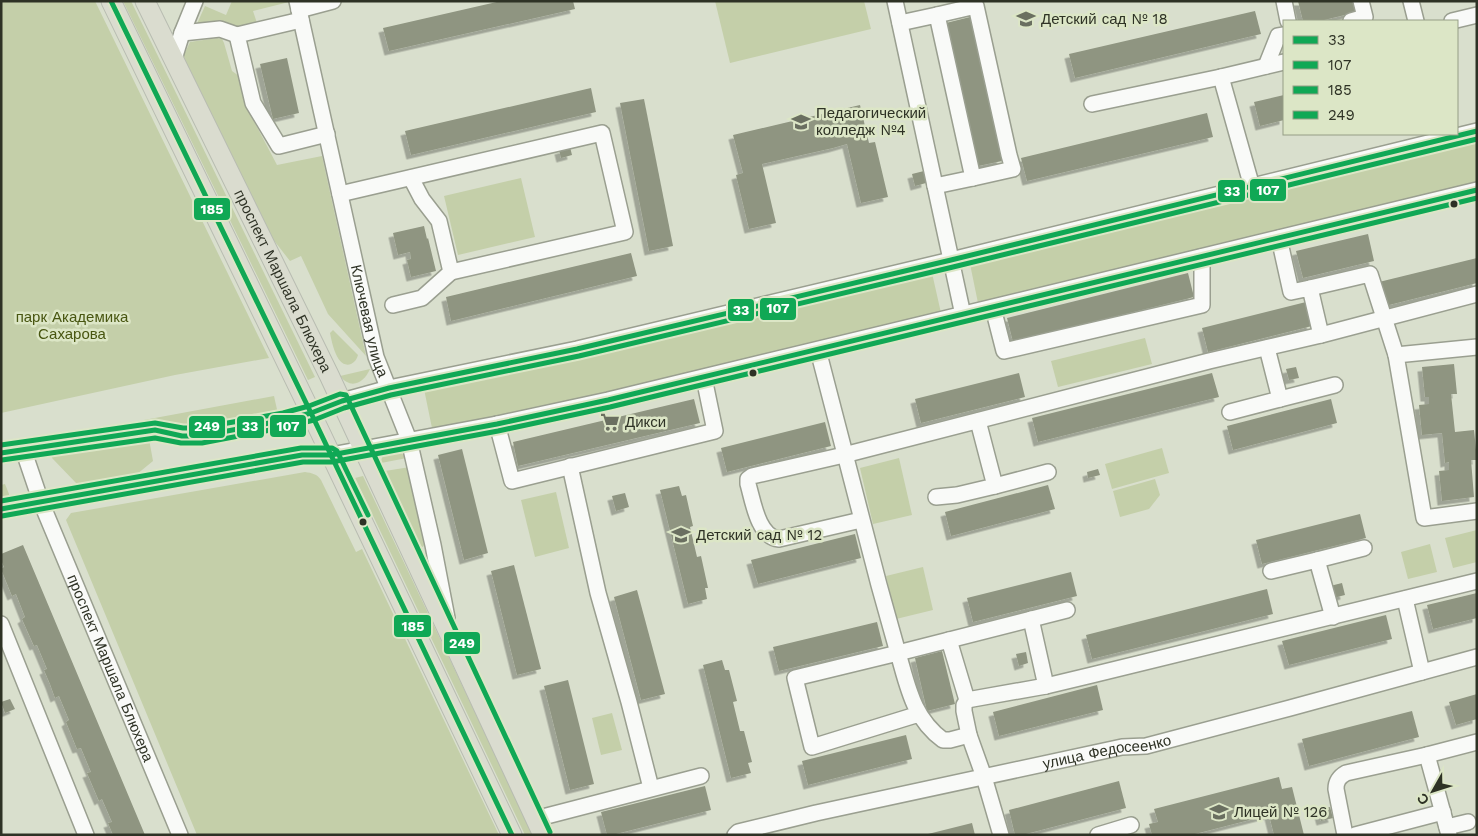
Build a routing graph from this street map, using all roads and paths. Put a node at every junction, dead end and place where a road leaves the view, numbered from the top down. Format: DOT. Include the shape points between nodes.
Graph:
graph roads {
  1 [pos="111,1"];
  2 [pos="145,1"];
  3 [pos="195,1"];
  4 [pos="333,1"];
  5 [pos="895,1"];
  6 [pos="1284,1"];
  7 [pos="1361,1"];
  8 [pos="1411,1"];
  9 [pos="299,11"];
  10 [pos="937,15"];
  11 [pos="1477,15"];
  12 [pos="1288,20"];
  13 [pos="1354,20"];
  14 [pos="1416,20"];
  15 [pos="1456,20"];
  16 [pos="900,23"];
  17 [pos="182,33"];
  18 [pos="237,35"];
  19 [pos="1283,35"];
  20 [pos="174,59"];
  21 [pos="1283,62"];
  22 [pos="1266,66"];
  23 [pos="1221,77"];
  24 [pos="1092,104"];
  25 [pos="1477,131"];
  26 [pos="327,134"];
  27 [pos="410,178"];
  28 [pos="973,178"];
  29 [pos="935,186"];
  30 [pos="1252,187"];
  31 [pos="1477,190"];
  32 [pos="340,194"];
  33 [pos="1279,238"];
  34 [pos="1201,257"];
  35 [pos="951,260"];
  36 [pos="451,272"];
  37 [pos="1310,288"];
  38 [pos="1477,294"];
  39 [pos="392,305"];
  40 [pos="993,308"];
  41 [pos="963,315"];
  42 [pos="1384,319"];
  43 [pos="1322,336"];
  44 [pos="1267,348"];
  45 [pos="818,350"];
  46 [pos="1476,352"];
  47 [pos="1396,355"];
  48 [pos="704,378"];
  49 [pos="1335,385"];
  50 [pos="389,388"];
  51 [pos="1280,399"];
  52 [pos="342,401"];
  53 [pos="1230,412"];
  54 [pos="311,413"];
  55 [pos="978,421"];
  56 [pos="497,424"];
  57 [pos="409,440"];
  58 [pos="363,448"];
  59 [pos="23,449"];
  60 [pos="1,453"];
  61 [pos="331,455"];
  62 [pos="844,455"];
  63 [pos="570,466"];
  64 [pos="1048,472"];
  65 [pos="995,486"];
  66 [pos="936,497"];
  67 [pos="41,502"];
  68 [pos="1,509"];
  69 [pos="1477,511"];
  70 [pos="861,520"];
  71 [pos="1364,548"];
  72 [pos="1317,560"];
  73 [pos="1270,571"];
  74 [pos="1477,581"];
  75 [pos="1405,599"];
  76 [pos="1067,610"];
  77 [pos="1333,617"];
  78 [pos="1031,619"];
  79 [pos="1,624"];
  80 [pos="450,638"];
  81 [pos="949,640"];
  82 [pos="898,653"];
  83 [pos="1477,657"];
  84 [pos="1422,672"];
  85 [pos="1046,686"];
  86 [pos="967,700"];
  87 [pos="919,714"];
  88 [pos="969,735"];
  89 [pos="1477,742"];
  90 [pos="1427,755"];
  91 [pos="701,776"];
  92 [pos="984,777"];
  93 [pos="651,788"];
  94 [pos="1443,812"];
  95 [pos="1468,822"];
  96 [pos="1131,825"];
  97 [pos="539,827"];
  98 [pos="786,828"];
  99 [pos="1448,831"];
  100 [pos="1105,834"];
  101 [pos="86,835"];
  102 [pos="180,835"];
  103 [pos="512,835"];
  104 [pos="735,835"];
  105 [pos="1001,835"];
  106 [pos="1345,835"];
  107 [pos="1355,835"];
  1 -- 54 [label="main road"];
  2 -- 20 [label="main road, проспект Маршала Блюхера"];
  3 -- 17 [label="street"];
  4 -- 9 [label="street"];
  5 -- 16 [label="street"];
  6 -- 12 [label="street"];
  7 -- 13 [label="street" via="1365,17"];
  8 -- 14 [label="street"];
  9 -- 18 [label="street"];
  9 -- 26 [label="street, Ключевая улица"];
  10 -- 16 [label="street"];
  10 -- 28 [label="street"];
  10 -- 28 [label="street" via="976,6 1010,155 1012,169"];
  11 -- 15 [label="street"];
  16 -- 29 [label="street"];
  17 -- 18 [label="street" via="220,29"];
  17 -- 20 [label="street"];
  18 -- 26 [label="street" via="253,103 279,146"];
  19 -- 22 [label="street" via="1278,36"];
  20 -- 52 [label="main road, проспект Маршала Блюхера"];
  21 -- 22 [label="street"];
  22 -- 23 [label="street"];
  23 -- 24 [label="street"];
  23 -- 30 [label="street"];
  25 -- 30 [label="street"];
  26 -- 32 [label="street, Ключевая улица"];
  27 -- 32 [label="street"];
  27 -- 36 [label="street" via="438,221"];
  27 -- 36 [label="street" via="602,133 625,232"];
  28 -- 29 [label="street"];
  29 -- 35 [label="street"];
  30 -- 35 [label="street"];
  31 -- 33 [label="street"];
  32 -- 50 [label="street, Ключевая улица" via="376,357"];
  33 -- 34 [label="street"];
  33 -- 37 [label="street" via="1291,292"];
  34 -- 40 [label="street"];
  34 -- 40 [label="street" via="1202,305 1004,351"];
  35 -- 41 [label="street"];
  35 -- 50 [label="street" via="577,349"];
  36 -- 39 [label="street" via="422,298"];
  37 -- 42 [label="street" via="1370,274"];
  37 -- 43 [label="street"];
  38 -- 42 [label="street"];
  40 -- 41 [label="street"];
  41 -- 45 [label="street"];
  42 -- 43 [label="street"];
  42 -- 47 [label="street"];
  43 -- 44 [label="street"];
  44 -- 51 [label="street"];
  44 -- 55 [label="street"];
  45 -- 48 [label="street"];
  45 -- 62 [label="street"];
  46 -- 47 [label="street"];
  47 -- 69 [label="street" via="1424,518"];
  48 -- 56 [label="street"];
  48 -- 63 [label="street" via="715,430"];
  49 -- 51 [label="street"];
  50 -- 52 [label="street"];
  50 -- 57 [label="street, Ключевая улица"];
  51 -- 53 [label="street"];
  52 -- 54 [label="street"];
  52 -- 58 [label="main road, проспект Маршала Блюхера"];
  54 -- 59 [label="street" via="202,436 182,436 155,430"];
  54 -- 61 [label="main road"];
  55 -- 62 [label="street"];
  55 -- 65 [label="street"];
  56 -- 57 [label="street"];
  56 -- 63 [label="street" via="512,481"];
  57 -- 58 [label="street"];
  57 -- 80 [label="street, Ключевая улица"];
  58 -- 61 [label="street"];
  58 -- 80 [label="main road, проспект Маршала Блюхера"];
  59 -- 60 [label="street"];
  59 -- 67 [label="street, проспект Маршала Блюхера"];
  61 -- 67 [label="street" via="302,455"];
  61 -- 103 [label="main road"];
  62 -- 70 [label="street"];
  62 -- 70 [label="street" via="752,476 748,484 762,528 773,538"];
  63 -- 93 [label="street" via="598,593"];
  64 -- 65 [label="street"];
  65 -- 66 [label="street"];
  67 -- 68 [label="street"];
  67 -- 102 [label="street, проспект Маршала Блюхера"];
  70 -- 82 [label="street"];
  71 -- 72 [label="street"];
  72 -- 73 [label="street"];
  72 -- 77 [label="street"];
  74 -- 75 [label="street"];
  75 -- 77 [label="street"];
  75 -- 84 [label="street"];
  76 -- 78 [label="street"];
  77 -- 85 [label="street"];
  78 -- 81 [label="street"];
  78 -- 85 [label="street"];
  79 -- 101 [label="street"];
  80 -- 97 [label="main road, проспект Маршала Блюхера"];
  81 -- 82 [label="street"];
  81 -- 86 [label="street"];
  82 -- 87 [label="street"];
  82 -- 87 [label="street" via="795,678 812,747"];
  83 -- 84 [label="street, улица Федосеенко"];
  84 -- 92 [label="street, улица Федосеенко" via="1146,746 1122,747"];
  85 -- 86 [label="street"];
  86 -- 88 [label="street" via="964,711"];
  87 -- 88 [label="street" via="943,740"];
  88 -- 92 [label="street"];
  89 -- 90 [label="street"];
  90 -- 94 [label="street"];
  90 -- 106 [label="street" via="1341,776 1336,789"];
  91 -- 93 [label="street"];
  92 -- 98 [label="street, улица Федосеенко" via="910,792"];
  92 -- 105 [label="street"];
  93 -- 97 [label="street"];
  94 -- 99 [label="street"];
  94 -- 107 [label="street"];
  95 -- 99 [label="street"];
  96 -- 100 [label="street"];
  98 -- 104 [label="street, улица Федосеенко" via="738,832"];
}
